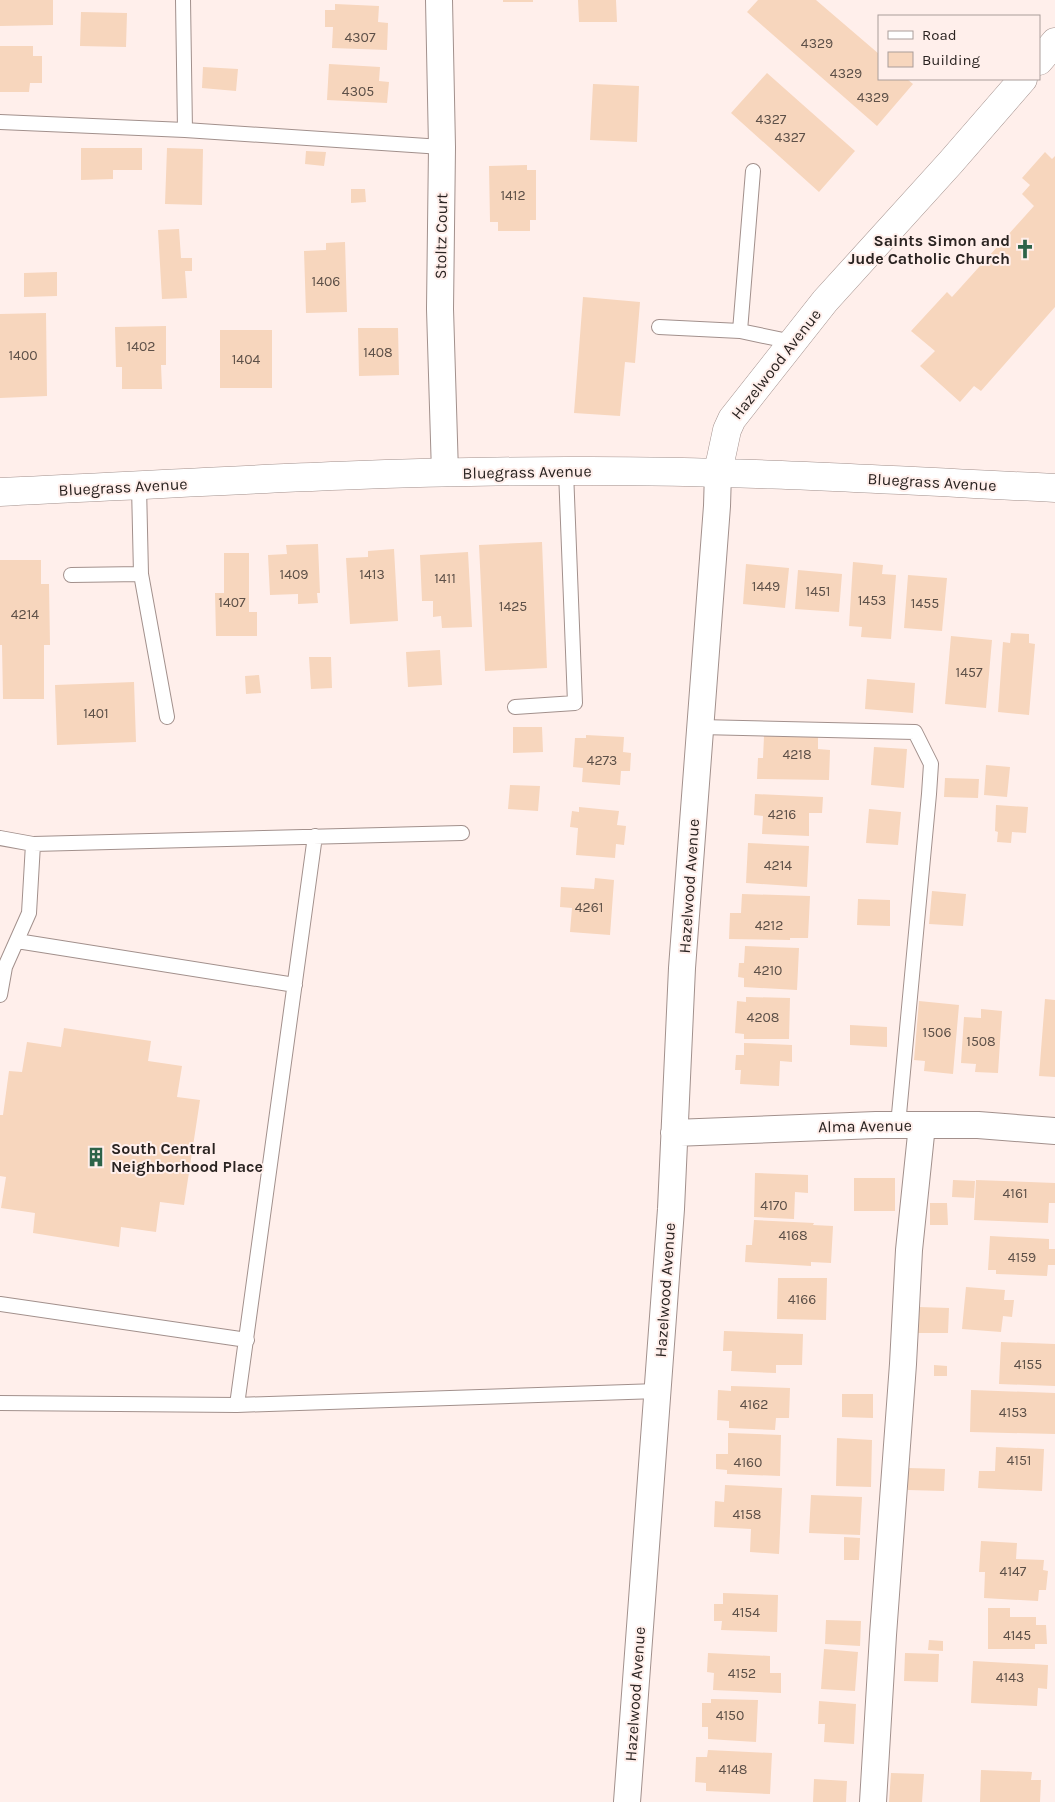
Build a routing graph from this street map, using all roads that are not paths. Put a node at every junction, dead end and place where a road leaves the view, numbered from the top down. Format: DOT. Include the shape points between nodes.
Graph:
graph roads {
  1 [pos="182,0"];
  2 [pos="439,0"];
  3 [pos="1055,42"];
  4 [pos="1040,60"];
  5 [pos="1022,80"];
  6 [pos="0,122"];
  7 [pos="185,130"];
  8 [pos="442,147"];
  9 [pos="753,171"];
  10 [pos="659,327"];
  11 [pos="740,331"];
  12 [pos="793,342"];
  13 [pos="566,471"];
  14 [pos="718,472"];
  15 [pos="445,473"];
  16 [pos="139,486"];
  17 [pos="1055,488"];
  18 [pos="0,492"];
  19 [pos="71,574"];
  20 [pos="141,574"];
  21 [pos="515,707"];
  22 [pos="167,717"];
  23 [pos="700,727"];
  24 [pos="462,833"];
  25 [pos="315,836"];
  26 [pos="0,838"];
  27 [pos="33,844"];
  28 [pos="16,941"];
  29 [pos="294,985"];
  30 [pos="0,995"];
  31 [pos="910,1125"];
  32 [pos="1055,1131"];
  33 [pos="674,1133"];
  34 [pos="0,1304"];
  35 [pos="246,1340"];
  36 [pos="658,1391"];
  37 [pos="0,1403"];
  38 [pos="237,1405"];
  39 [pos="627,1802"];
  40 [pos="873,1802"];
  1 -- 7 [label="lane"];
  2 -- 8 [label="street, Stoltz Court"];
  3 -- 4 [label="street"];
  5 -- 12 [label="street, Hazelwood Avenue" via="825,300"];
  6 -- 7 [label="lane"];
  7 -- 8 [label="lane"];
  8 -- 15 [label="street, Stoltz Court" via="440,309"];
  9 -- 11 [label="lane"];
  10 -- 11 [label="lane"];
  11 -- 12 [label="lane"];
  12 -- 14 [label="street, Hazelwood Avenue" via="732,419"];
  13 -- 14 [label="street, Bluegrass Avenue"];
  13 -- 15 [label="street, Bluegrass Avenue"];
  13 -- 21 [label="lane" via="575,703"];
  14 -- 17 [label="street, Bluegrass Avenue"];
  14 -- 23 [label="street, Hazelwood Avenue"];
  15 -- 16 [label="street, Bluegrass Avenue"];
  16 -- 18 [label="street, Bluegrass Avenue"];
  16 -- 20 [label="lane"];
  19 -- 20 [label="lane"];
  20 -- 22 [label="lane"];
  23 -- 31 [label="lane" via="915,732 931,764"];
  23 -- 33 [label="street, Hazelwood Avenue" via="682,968"];
  24 -- 25 [label="lane"];
  25 -- 27 [label="lane"];
  25 -- 29 [label="lane"];
  26 -- 27 [label="lane"];
  27 -- 28 [label="lane" via="28,913"];
  28 -- 29 [label="lane"];
  28 -- 30 [label="lane" via="5,967"];
  29 -- 35 [label="lane"];
  31 -- 32 [label="street, Alma Avenue"];
  31 -- 33 [label="street, Alma Avenue"];
  31 -- 40 [label="street" via="909,1250 903,1364"];
  33 -- 36 [label="street, Hazelwood Avenue" via="672,1209"];
  34 -- 35 [label="lane"];
  35 -- 38 [label="lane"];
  36 -- 38 [label="lane"];
  36 -- 39 [label="street, Hazelwood Avenue"];
  37 -- 38 [label="lane"];
}
